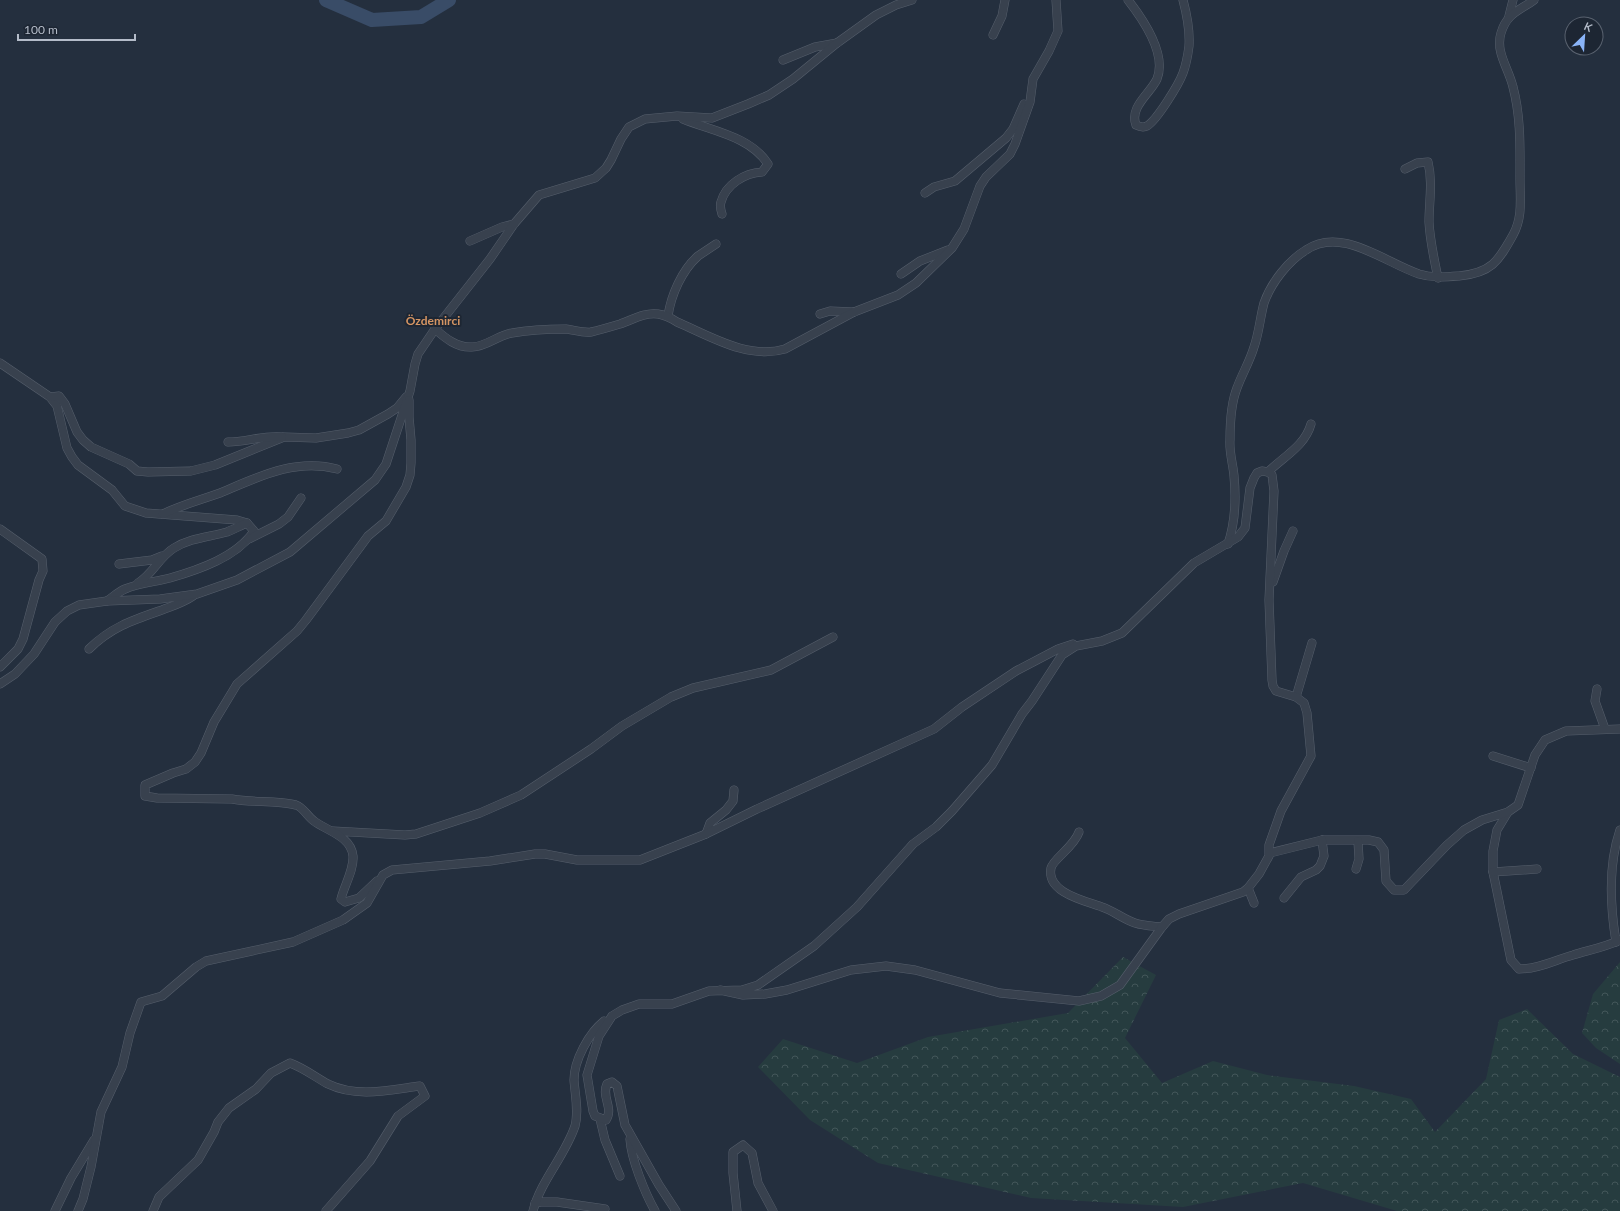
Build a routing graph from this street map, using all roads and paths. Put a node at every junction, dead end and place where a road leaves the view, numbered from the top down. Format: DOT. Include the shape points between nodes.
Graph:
graph roads {
  1 [pos="912,0"];
  2 [pos="1005,0"];
  3 [pos="1056,0"];
  4 [pos="1128,0"];
  5 [pos="1183,0"];
  6 [pos="1513,0"];
  7 [pos="1534,0"];
  8 [pos="1509,16"];
  9 [pos="993,35"];
  10 [pos="837,44"];
  11 [pos="783,60"];
  12 [pos="1031,90"];
  13 [pos="676,116"];
  14 [pos="1405,169"];
  15 [pos="925,192"];
  16 [pos="722,214"];
  17 [pos="514,224"];
  18 [pos="470,241"];
  19 [pos="716,244"];
  20 [pos="952,248"];
  21 [pos="901,274"];
  22 [pos="1438,278"];
  23 [pos="854,312"];
  24 [pos="820,314"];
  25 [pos="668,316"];
  26 [pos="435,329"];
  27 [pos="0,363"];
  28 [pos="410,391"];
  29 [pos="50,397"];
  30 [pos="1311,424"];
  31 [pos="284,437"];
  32 [pos="228,442"];
  33 [pos="337,469"];
  34 [pos="1268,472"];
  35 [pos="301,498"];
  36 [pos="162,515"];
  37 [pos="247,523"];
  38 [pos="0,529"];
  39 [pos="1293,531"];
  40 [pos="248,540"];
  41 [pos="1228,544"];
  42 [pos="164,555"];
  43 [pos="119,564"];
  44 [pos="133,586"];
  45 [pos="1269,593"];
  46 [pos="197,594"];
  47 [pos="107,601"];
  48 [pos="833,638"];
  49 [pos="1312,643"];
  50 [pos="1081,644"];
  51 [pos="89,649"];
  52 [pos="0,667"];
  53 [pos="0,684"];
  54 [pos="1597,689"];
  55 [pos="1296,697"];
  56 [pos="1605,729"];
  57 [pos="1620,729"];
  58 [pos="1493,756"];
  59 [pos="1531,768"];
  60 [pos="734,790"];
  61 [pos="1508,812"];
  62 [pos="1620,830"];
  63 [pos="333,831"];
  64 [pos="1079,832"];
  65 [pos="706,834"];
  66 [pos="1322,840"];
  67 [pos="1358,841"];
  68 [pos="1270,853"];
  69 [pos="1356,869"];
  70 [pos="1537,869"];
  71 [pos="1493,872"];
  72 [pos="383,875"];
  73 [pos="1248,888"];
  74 [pos="1284,898"];
  75 [pos="1254,904"];
  76 [pos="1162,927"];
  77 [pos="1618,941"];
  78 [pos="720,990"];
  79 [pos="612,1016"];
  80 [pos="600,1119"];
  81 [pos="96,1133"];
  82 [pos="630,1136"];
  83 [pos="620,1176"];
  84 [pos="534,1207"];
  85 [pos="605,1209"];
  86 [pos="55,1211"];
  87 [pos="78,1211"];
  88 [pos="153,1211"];
  89 [pos="326,1211"];
  90 [pos="655,1211"];
  91 [pos="676,1211"];
  92 [pos="737,1211"];
  93 [pos="773,1211"];
  1 -- 10 [label="street" via="876,15"];
  2 -- 9 [label="street" via="1002,16"];
  3 -- 12 [label="street" via="1058,31 1033,79"];
  4 -- 5 [label="street" via="1144,21 1159,63 1157,79 1136,111 1134,120 1136,125 1146,127 1154,121 1171,97 1183,73 1189,36"];
  6 -- 8 [label="street"];
  7 -- 8 [label="street"];
  8 -- 22 [label="street" via="1501,32 1500,44 1501,55 1514,87 1520,129 1521,198 1518,221 1515,231 1489,268 1473,274"];
  10 -- 11 [label="street" via="815,47"];
  10 -- 13 [label="street" via="769,95 712,118"];
  12 -- 15 [label="street" via="1013,129 1006,138 955,181"];
  12 -- 20 [label="street" via="1030,102 1010,154 980,186 964,229"];
  13 -- 16 [label="street" via="743,141 762,154 768,164 762,172 741,177 733,184 721,202"];
  13 -- 17 [label="street" via="645,119 628,127 606,168 595,178 539,195"];
  14 -- 22 [label="street" via="1417,163 1428,162 1431,174 1430,245"];
  17 -- 18 [label="street"];
  17 -- 26 [label="street"];
  19 -- 25 [label="street" via="690,265 678,284 669,305"];
  20 -- 21 [label="street" via="920,261"];
  20 -- 23 [label="street" via="916,283 898,295"];
  22 -- 41 [label="street" via="1420,274 1351,244 1328,241 1307,249 1285,269 1264,303 1254,347 1233,399 1229,441 1235,493"];
  23 -- 24 [label="street" via="830,311"];
  23 -- 25 [label="street" via="785,349 774,352 741,349"];
  25 -- 26 [label="street" via="646,314 589,332 556,329 513,332 472,347 452,343"];
  26 -- 28 [label="street" via="418,354"];
  27 -- 29 [label="street"];
  28 -- 31 [label="street" via="397,408 359,430 316,438"];
  28 -- 46 [label="street" via="386,464 375,480 290,552 237,580"];
  28 -- 63 [label="street" via="410,475 406,487 386,521 368,536 302,626 237,684 214,722 195,762 186,769 145,785 145,796 157,798 232,798 298,806 314,821"];
  29 -- 31 [label="street" via="59,396 77,432 91,447 129,464 137,471 191,471 215,465"];
  29 -- 36 [label="street" via="57,406 67,448 78,465 112,490 125,506"];
  30 -- 34 [label="street" via="1308,434 1301,442"];
  31 -- 32 [label="street"];
  33 -- 36 [label="street" via="316,465 294,466"];
  34 -- 41 [label="street" via="1257,473 1254,478 1250,488 1245,528"];
  34 -- 45 [label="street" via="1272,475 1274,486"];
  35 -- 40 [label="street" via="288,517"];
  36 -- 37 [label="street" via="237,520"];
  37 -- 40 [label="street" via="254,531"];
  37 -- 42 [label="street" via="183,543"];
  38 -- 52 [label="street" via="42,559 43,571 23,639 18,649"];
  39 -- 45 [label="street"];
  40 -- 44 [label="street" via="230,554 191,571"];
  41 -- 50 [label="street" via="1194,563 1122,632 1102,642"];
  42 -- 43 [label="street" via="152,560"];
  42 -- 44 [label="street" via="142,580"];
  44 -- 47 [label="street"];
  45 -- 55 [label="street" via="1273,686 1276,691"];
  46 -- 47 [label="street" via="160,599"];
  46 -- 51 [label="street" via="178,604 114,628"];
  47 -- 53 [label="street" via="79,605 68,611 55,622 34,654 15,674"];
  48 -- 63 [label="street" via="771,670 693,688 661,702 521,795 480,813 416,834"];
  49 -- 55 [label="street"];
  50 -- 65 [label="street" via="1071,644 1058,649 1016,671 934,729"];
  50 -- 78 [label="street" via="1062,655 1022,714 992,765 936,827 912,844 849,916 814,946 758,985 742,990"];
  54 -- 56 [label="street" via="1595,701"];
  55 -- 68 [label="street" via="1306,708 1311,756 1282,812 1269,845"];
  56 -- 57 [label="street"];
  56 -- 59 [label="street" via="1566,731 1545,740 1535,755"];
  58 -- 59 [label="street"];
  59 -- 61 [label="street" via="1518,805"];
  60 -- 65 [label="street" via="733,801 710,823"];
  61 -- 67 [label="street" via="1482,820 1464,830 1404,890 1394,890 1386,881 1384,850 1378,842"];
  61 -- 71 [label="street" via="1497,830"];
  62 -- 77 [label="street" via="1611,872 1612,914"];
  63 -- 72 [label="street" via="351,846 353,857 341,899 345,902 359,898"];
  64 -- 76 [label="street" via="1070,847 1054,862 1051,873 1056,884 1068,895 1112,911 1130,921"];
  65 -- 72 [label="street" via="640,860 577,860 535,854 490,861 398,869"];
  66 -- 67 [label="street"];
  66 -- 68 [label="street"];
  66 -- 74 [label="street" via="1324,856 1320,866 1301,877"];
  67 -- 69 [label="street" via="1359,858"];
  68 -- 73 [label="street" via="1265,865"];
  70 -- 71 [label="street"];
  71 -- 77 [label="street" via="1511,960 1519,969 1530,969"];
  72 -- 81 [label="street" via="367,903 343,920 293,942 206,962 196,967 162,996 141,1002 122,1067 101,1112"];
  73 -- 75 [label="street"];
  73 -- 76 [label="street" via="1238,894 1174,916"];
  76 -- 78 [label="street" via="1120,985 1101,996 1079,1001 1000,993 915,970 886,966 851,970 787,990 765,994 743,995"];
  78 -- 79 [label="street" via="704,992 672,1004 639,1004"];
  79 -- 80 [label="street" via="599,1036 587,1074 593,1111"];
  79 -- 84 [label="street" via="602,1022 587,1040 575,1068 575,1125"];
  80 -- 82 [label="street" via="606,1120 608,1115 604,1094 607,1084 612,1082 617,1086 619,1102"];
  80 -- 83 [label="street" via="605,1140"];
  81 -- 86 [label="street"];
  81 -- 87 [label="street" via="91,1167"];
  82 -- 90 [label="street" via="640,1178"];
  82 -- 91 [label="street"];
  84 -- 85 [label="street" via="540,1202 557,1202"];
  88 -- 89 [label="street" via="159,1197 198,1160 218,1122 229,1108 256,1089 272,1073 290,1063 300,1066 328,1084 349,1091 372,1093 420,1086 425,1096 398,1116 370,1162"];
  92 -- 93 [label="street" via="733,1173 734,1152 743,1145 752,1153 758,1183"];
}
